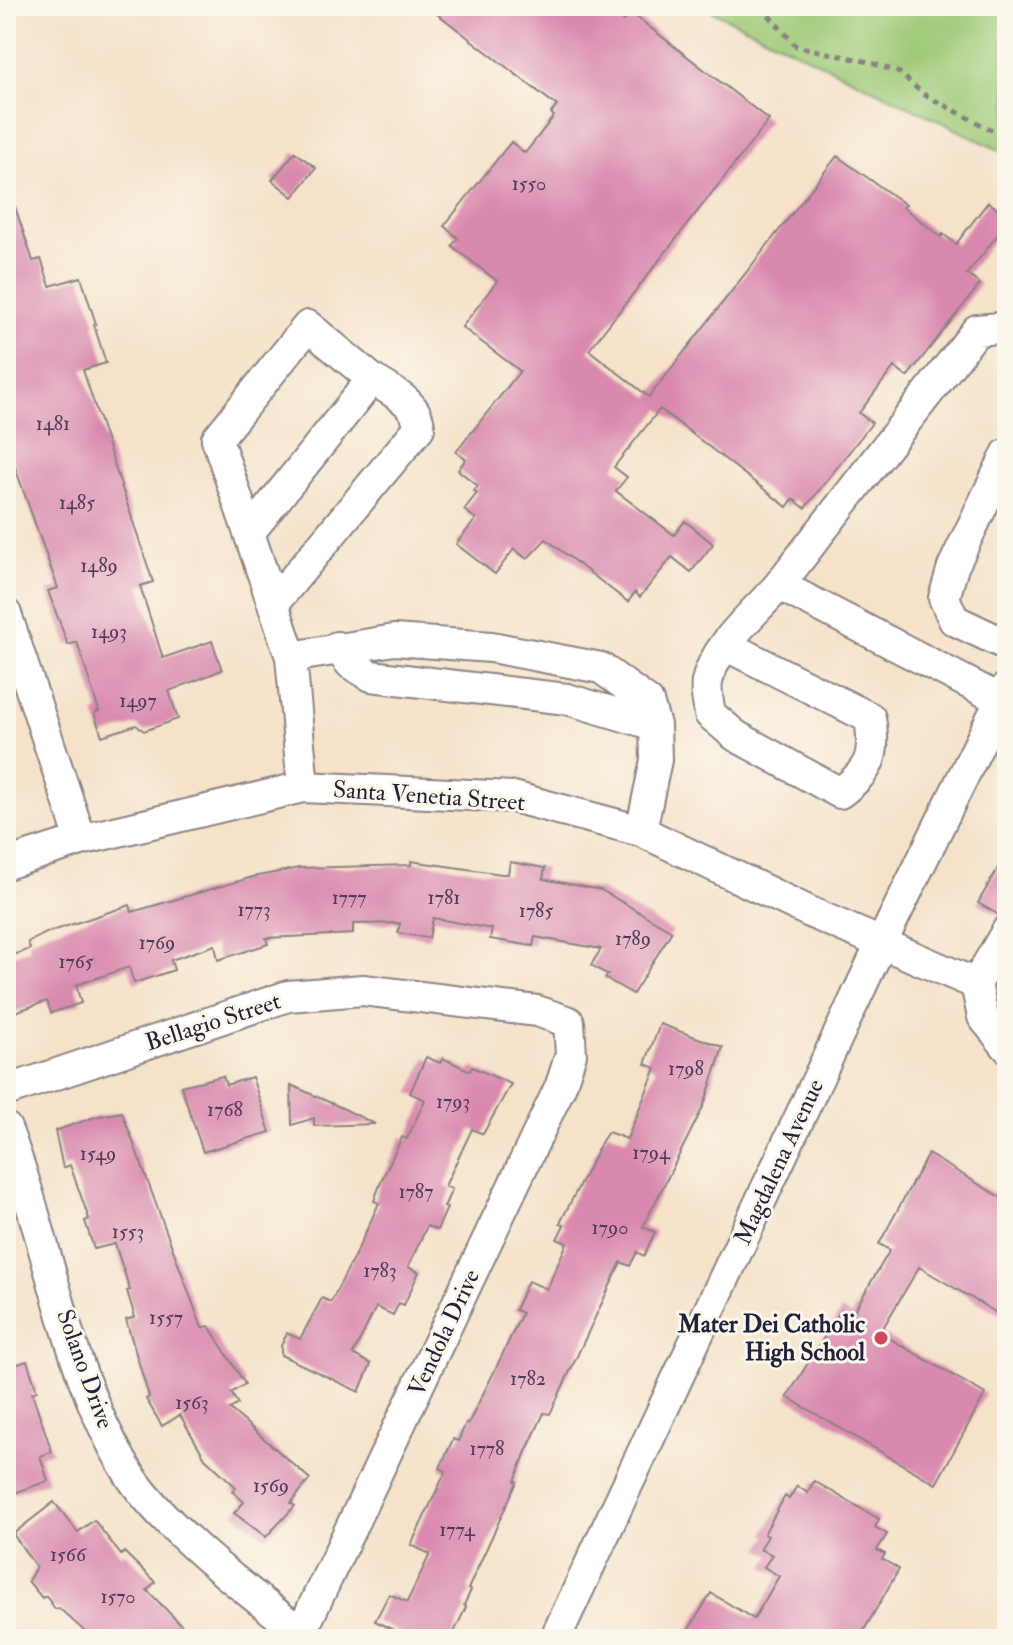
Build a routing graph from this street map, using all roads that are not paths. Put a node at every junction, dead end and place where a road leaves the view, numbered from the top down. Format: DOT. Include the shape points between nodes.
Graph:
graph roads {
  1 [pos="1007,332"];
  2 [pos="372,379"];
  3 [pos="1007,454"];
  4 [pos="249,533"];
  5 [pos="779,585"];
  6 [pos="273,604"];
  7 [pos="6,614"];
  8 [pos="1007,645"];
  9 [pos="727,646"];
  10 [pos="337,647"];
  11 [pos="291,657"];
  12 [pos="1004,694"];
  13 [pos="655,725"];
  14 [pos="303,787"];
  15 [pos="641,831"];
  16 [pos="81,840"];
  17 [pos="6,864"];
  18 [pos="1007,931"];
  19 [pos="881,944"];
  20 [pos="976,984"];
  21 [pos="569,1022"];
  22 [pos="1007,1047"];
  23 [pos="6,1091"];
  24 [pos="6,1128"];
  25 [pos="299,1636"];
  26 [pos="555,1639"];
  1 -- 5 [label="street" via="977,330"];
  2 -- 4 [label="street"];
  2 -- 4 [label="street" via="308,326 217,439"];
  2 -- 6 [label="street" via="409,404 419,428"];
  3 -- 8 [label="street" via="953,567 944,598 954,620"];
  4 -- 6 [label="street"];
  5 -- 9 [label="street"];
  5 -- 12 [label="street"];
  6 -- 11 [label="street"];
  7 -- 16 [label="street"];
  9 -- 9 [label="street" via="706,685 710,714 736,736 840,793 862,776 874,747 870,718"];
  10 -- 11 [label="street"];
  10 -- 13 [label="street" via="371,676 567,699"];
  10 -- 13 [label="street" via="394,640 491,647 601,668 648,702"];
  11 -- 14 [label="street"];
  12 -- 19 [label="street, Magdalena Avenue"];
  13 -- 15 [label="street" via="656,760"];
  14 -- 15 [label="street, Santa Venetia Street" via="513,797"];
  14 -- 16 [label="street, Santa Venetia Street"];
  15 -- 19 [label="street, Santa Venetia Street"];
  16 -- 17 [label="street, Santa Venetia Street"];
  18 -- 20 [label="street"];
  19 -- 20 [label="street, Santa Venetia Street"];
  19 -- 26 [label="street, Magdalena Avenue"];
  20 -- 22 [label="street" via="983,1017"];
  21 -- 23 [label="street, Bellagio Street" via="537,1011 363,990 288,996"];
  21 -- 25 [label="street, Vendola Drive" via="571,1054 561,1085"];
  24 -- 25 [label="street, Solano Drive" via="94,1407 129,1474 178,1529"];
}
